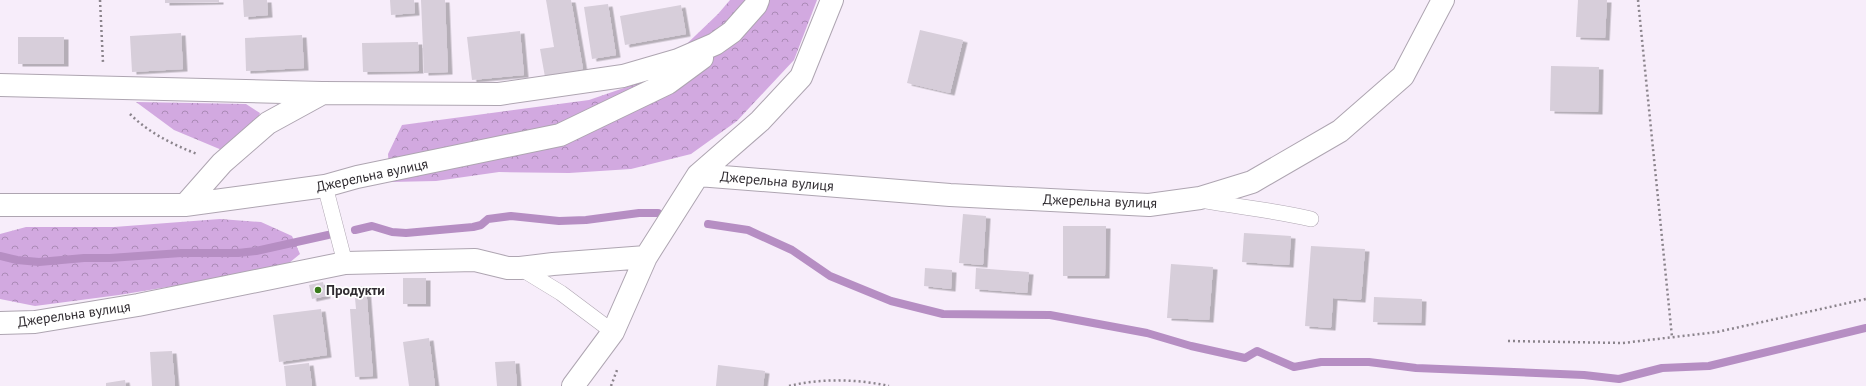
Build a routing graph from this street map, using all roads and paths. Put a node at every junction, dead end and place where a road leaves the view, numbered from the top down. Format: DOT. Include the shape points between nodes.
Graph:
graph roads {
  1 [pos="100,0"];
  2 [pos="758,0"];
  3 [pos="832,0"];
  4 [pos="1443,0"];
  5 [pos="1638,0"];
  6 [pos="715,44"];
  7 [pos="0,85"];
  8 [pos="104,88"];
  9 [pos="322,93"];
  10 [pos="222,163"];
  11 [pos="698,175"];
  12 [pos="325,186"];
  13 [pos="1196,199"];
  14 [pos="184,204"];
  15 [pos="0,205"];
  16 [pos="1311,219"];
  17 [pos="646,257"];
  18 [pos="345,263"];
  19 [pos="520,268"];
  20 [pos="1866,299"];
  21 [pos="0,324"];
  22 [pos="613,332"];
  23 [pos="1672,337"];
  24 [pos="1508,341"];
  25 [pos="573,386"];
  26 [pos="789,386"];
  27 [pos="889,386"];
  1 -- 8 [label="path"];
  2 -- 6 [label="street, Джерельна вулиця" via="732,32"];
  3 -- 11 [label="street, Джерельна вулиця" via="801,76 760,121"];
  4 -- 13 [label="street, Джерельна вулиця" via="1404,76 1340,131 1252,182"];
  5 -- 23 [label="path"];
  6 -- 9 [label="street, Джерельна вулиця" via="678,60 623,76 499,94"];
  6 -- 12 [label="street, Джерельна вулиця" via="695,65 668,83 560,136 357,177"];
  7 -- 8 [label="street, Джерельна вулиця"];
  8 -- 9 [label="street, Джерельна вулиця"];
  8 -- 10 [label="path" via="144,127 177,146"];
  9 -- 10 [label="street" via="268,123"];
  10 -- 14 [label="street"];
  11 -- 13 [label="street, Джерельна вулиця" via="958,196 1149,205"];
  11 -- 17 [label="street, Джерельна вулиця"];
  12 -- 14 [label="street, Джерельна вулиця"];
  12 -- 18 [label="lane"];
  13 -- 16 [label="lane"];
  14 -- 15 [label="street, Джерельна вулиця"];
  17 -- 19 [label="street, Джерельна вулиця"];
  17 -- 22 [label="street, Джерельна вулиця"];
  18 -- 19 [label="street, Джерельна вулиця" via="475,260 508,268"];
  18 -- 21 [label="street, Джерельна вулиця" via="138,305 35,322"];
  19 -- 22 [label="lane" via="562,293"];
  20 -- 23 [label="path" via="1717,332"];
  22 -- 25 [label="street, Джерельна вулиця"];
  23 -- 24 [label="path" via="1623,343"];
  26 -- 27 [label="path" via="809,381 830,381"];
}
